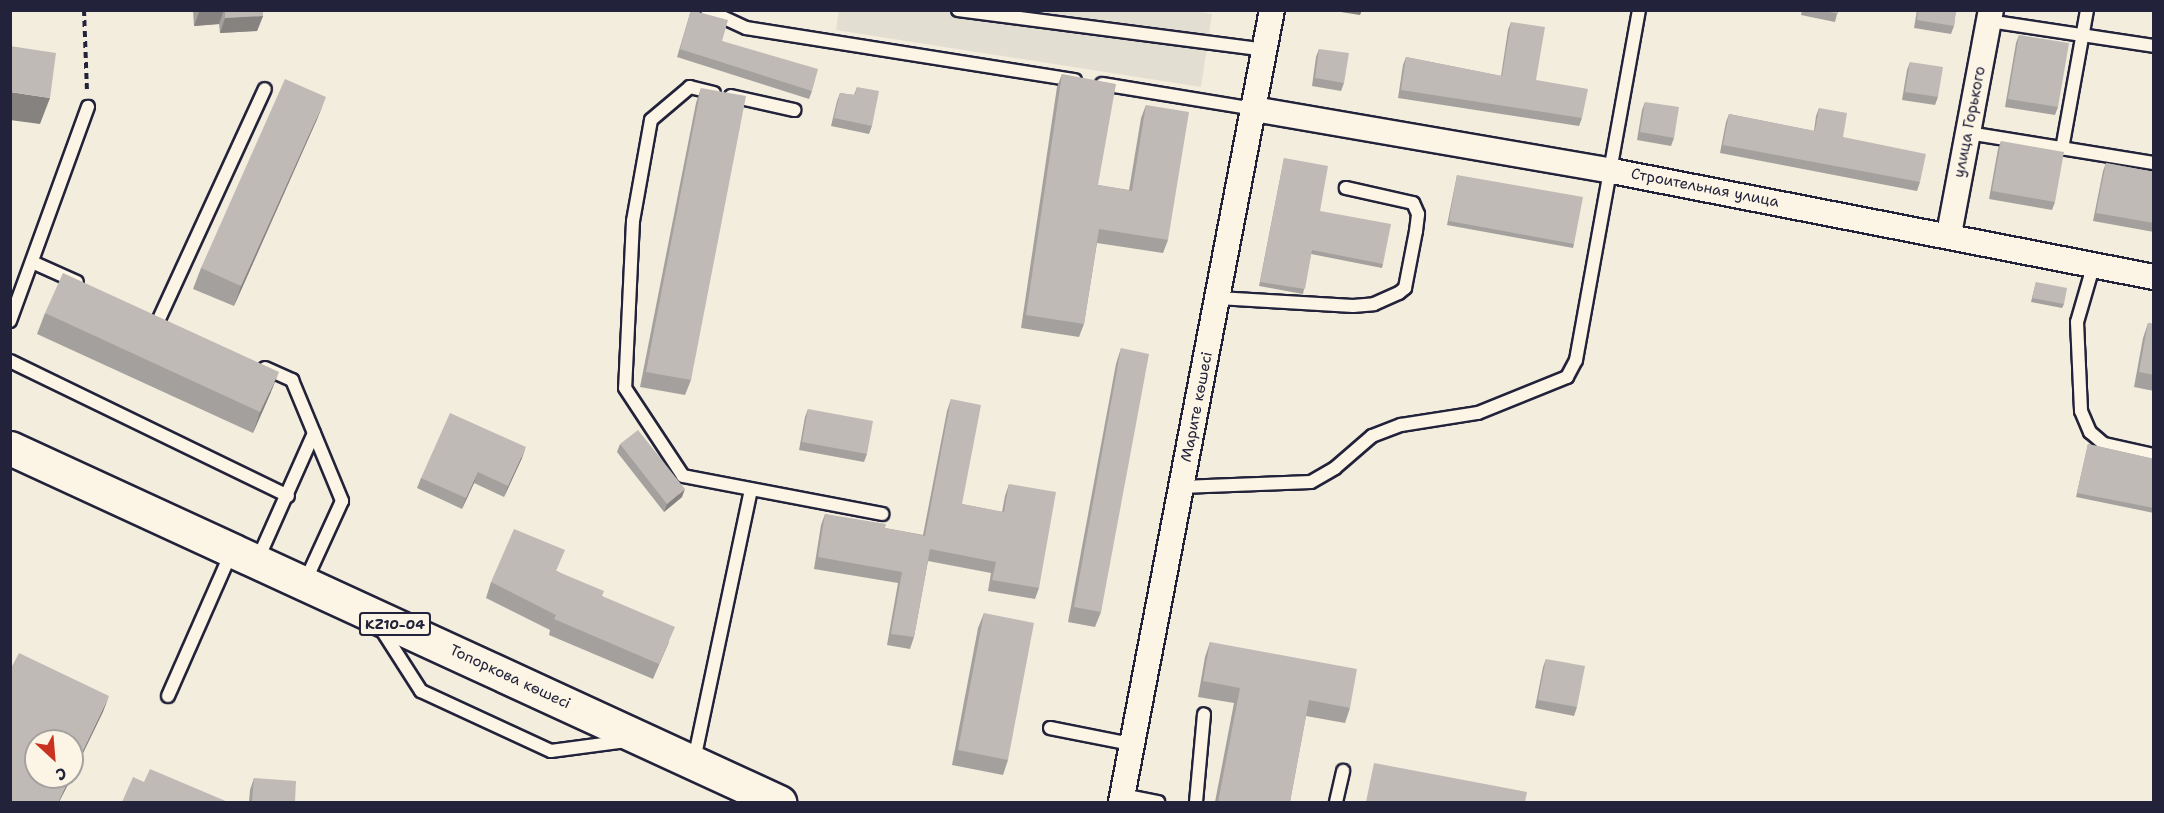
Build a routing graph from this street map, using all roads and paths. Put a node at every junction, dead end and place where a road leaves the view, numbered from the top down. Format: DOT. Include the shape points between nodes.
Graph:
graph roads {
  1 [pos="84,10"];
  2 [pos="707,10"];
  3 [pos="958,10"];
  4 [pos="1272,10"];
  5 [pos="1639,10"];
  6 [pos="2087,10"];
  7 [pos="1990,16"];
  8 [pos="2083,38"];
  9 [pos="2154,46"];
  10 [pos="1264,50"];
  11 [pos="265,89"];
  12 [pos="88,107"];
  13 [pos="1254,109"];
  14 [pos="794,110"];
  15 [pos="1968,133"];
  16 [pos="2062,149"];
  17 [pos="2154,163"];
  18 [pos="1612,171"];
  19 [pos="1346,188"];
  20 [pos="1949,234"];
  21 [pos="32,262"];
  22 [pos="2092,267"];
  23 [pos="2154,277"];
  24 [pos="85,286"];
  25 [pos="1218,298"];
  26 [pos="159,319"];
  27 [pos="10,321"];
  28 [pos="10,361"];
  29 [pos="251,362"];
  30 [pos="314,434"];
  31 [pos="10,448"];
  32 [pos="2154,455"];
  33 [pos="1181,487"];
  34 [pos="751,490"];
  35 [pos="288,496"];
  36 [pos="882,514"];
  37 [pos="245,555"];
  38 [pos="305,583"];
  39 [pos="371,613"];
  40 [pos="168,696"];
  41 [pos="1204,714"];
  42 [pos="1050,728"];
  43 [pos="645,738"];
  44 [pos="1131,744"];
  45 [pos="694,760"];
  46 [pos="1343,771"];
  47 [pos="1122,799"];
  48 [pos="779,802"];
  49 [pos="1158,802"];
  50 [pos="1196,802"];
  51 [pos="1336,802"];
  1 -- 12 [label="path"];
  2 -- 13 [label="lane" via="746,28"];
  3 -- 10 [label="lane"];
  4 -- 10 [label="street, Марите көшесі"];
  5 -- 18 [label="lane"];
  6 -- 8 [label="lane"];
  7 -- 8 [label="lane"];
  7 -- 15 [label="street, улица Горького"];
  8 -- 9 [label="lane"];
  8 -- 16 [label="lane"];
  10 -- 13 [label="street, Марите көшесі"];
  11 -- 26 [label="lane"];
  12 -- 21 [label="lane"];
  13 -- 18 [label="street, Строительная улица"];
  13 -- 25 [label="street, Марите көшесі"];
  14 -- 34 [label="lane" via="690,87 651,120 633,221 625,388 683,476"];
  15 -- 16 [label="lane"];
  15 -- 20 [label="street, улица Горького"];
  16 -- 17 [label="lane"];
  18 -- 20 [label="street, Строительная улица"];
  18 -- 33 [label="lane" via="1576,360 1567,377 1478,413 1401,425 1372,436 1335,468 1311,482"];
  19 -- 25 [label="lane" via="1413,203 1418,214 1405,288 1374,304 1353,306"];
  20 -- 22 [label="street, Строительная улица"];
  21 -- 24 [label="lane"];
  21 -- 27 [label="lane"];
  22 -- 23 [label="street, Строительная улица"];
  22 -- 32 [label="lane" via="2077,322 2081,411 2090,432 2103,444"];
  25 -- 33 [label="street, Марите көшесі"];
  28 -- 35 [label="lane"];
  29 -- 30 [label="lane" via="292,380"];
  30 -- 35 [label="lane"];
  30 -- 38 [label="lane" via="342,501"];
  31 -- 37 [label="highway, Топоркова көшесі / KZ10-04"];
  33 -- 44 [label="street, Марите көшесі"];
  34 -- 36 [label="lane"];
  34 -- 45 [label="lane"];
  35 -- 37 [label="lane"];
  37 -- 38 [label="highway, Топоркова көшесі / KZ10-04"];
  37 -- 40 [label="lane"];
  38 -- 39 [label="highway, Топоркова көшесі / KZ10-04"];
  39 -- 43 [label="highway, Топоркова көшесі / KZ10-04"];
  39 -- 43 [label="lane" via="421,691 551,751"];
  41 -- 50 [label="lane"];
  42 -- 44 [label="lane"];
  43 -- 45 [label="highway, Топоркова көшесі / KZ10-04"];
  44 -- 47 [label="street, Марите көшесі"];
  45 -- 48 [label="highway, Топоркова көшесі / KZ10-04"];
  46 -- 51 [label="lane"];
  47 -- 49 [label="lane"];
}
